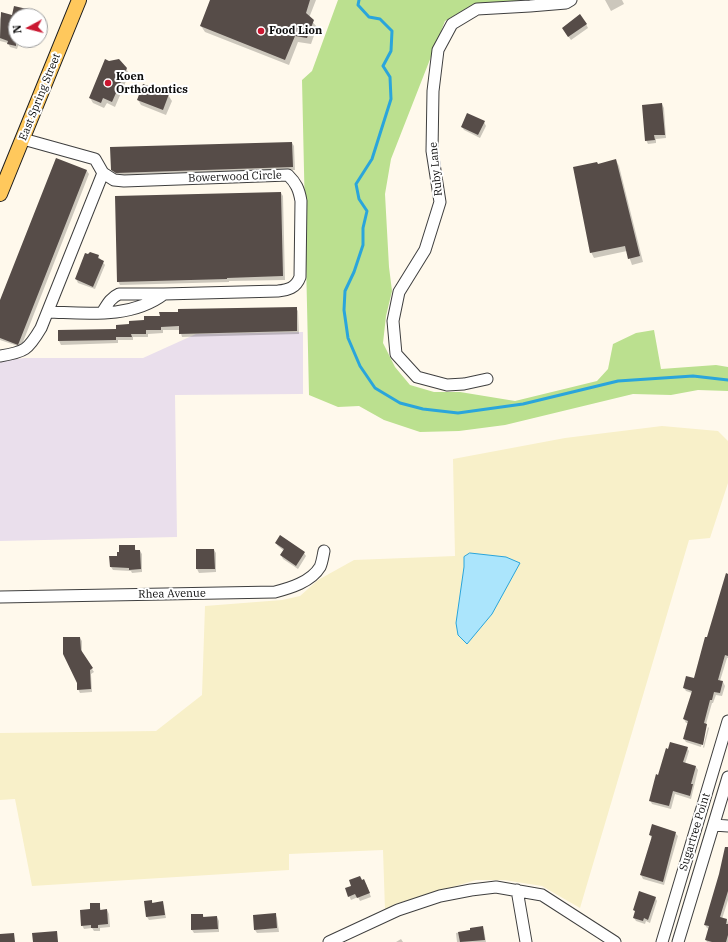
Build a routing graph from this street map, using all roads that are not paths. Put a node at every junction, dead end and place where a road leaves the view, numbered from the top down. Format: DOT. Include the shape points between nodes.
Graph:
graph roads {
  1 [pos="79,0"];
  2 [pos="571,0"];
  3 [pos="23,139"];
  4 [pos="103,173"];
  5 [pos="0,194"];
  6 [pos="164,294"];
  7 [pos="48,312"];
  8 [pos="102,313"];
  9 [pos="0,356"];
  10 [pos="487,379"];
  11 [pos="324,551"];
  12 [pos="0,597"];
  13 [pos="728,721"];
  14 [pos="728,777"];
  15 [pos="714,825"];
  16 [pos="728,826"];
  17 [pos="517,890"];
  18 [pos="329,942"];
  19 [pos="526,942"];
  20 [pos="615,942"];
  21 [pos="662,942"];
  22 [pos="678,942"];
  1 -- 3 [label="main road, East Spring Street"];
  2 -- 10 [label="street, Ruby Lane" via="566,3 476,9 452,24 438,50 433,91 432,151 440,202 425,250 399,292 393,321 396,354 417,376 424,379 447,385"];
  3 -- 4 [label="street" via="95,158"];
  3 -- 5 [label="main road, East Spring Street"];
  4 -- 6 [label="street, Bowerwood Circle" via="114,180 288,175 299,189 300,277 294,286 278,291"];
  4 -- 7 [label="street"];
  6 -- 8 [label="street" via="144,306"];
  6 -- 8 [label="street, Bowerwood Circle" via="119,294 108,302"];
  7 -- 8 [label="street"];
  7 -- 9 [label="street" via="32,344 22,352"];
  11 -- 12 [label="street, Rhea Avenue" via="320,567 308,579 275,592"];
  13 -- 21 [label="street, Sugartree Point"];
  14 -- 15 [label="street, Sugartree Point"];
  15 -- 16 [label="street"];
  15 -- 22 [label="street, Sugartree Point"];
  17 -- 18 [label="street" via="496,887 440,896 398,910"];
  17 -- 19 [label="street"];
  17 -- 20 [label="street" via="542,895"];
}
